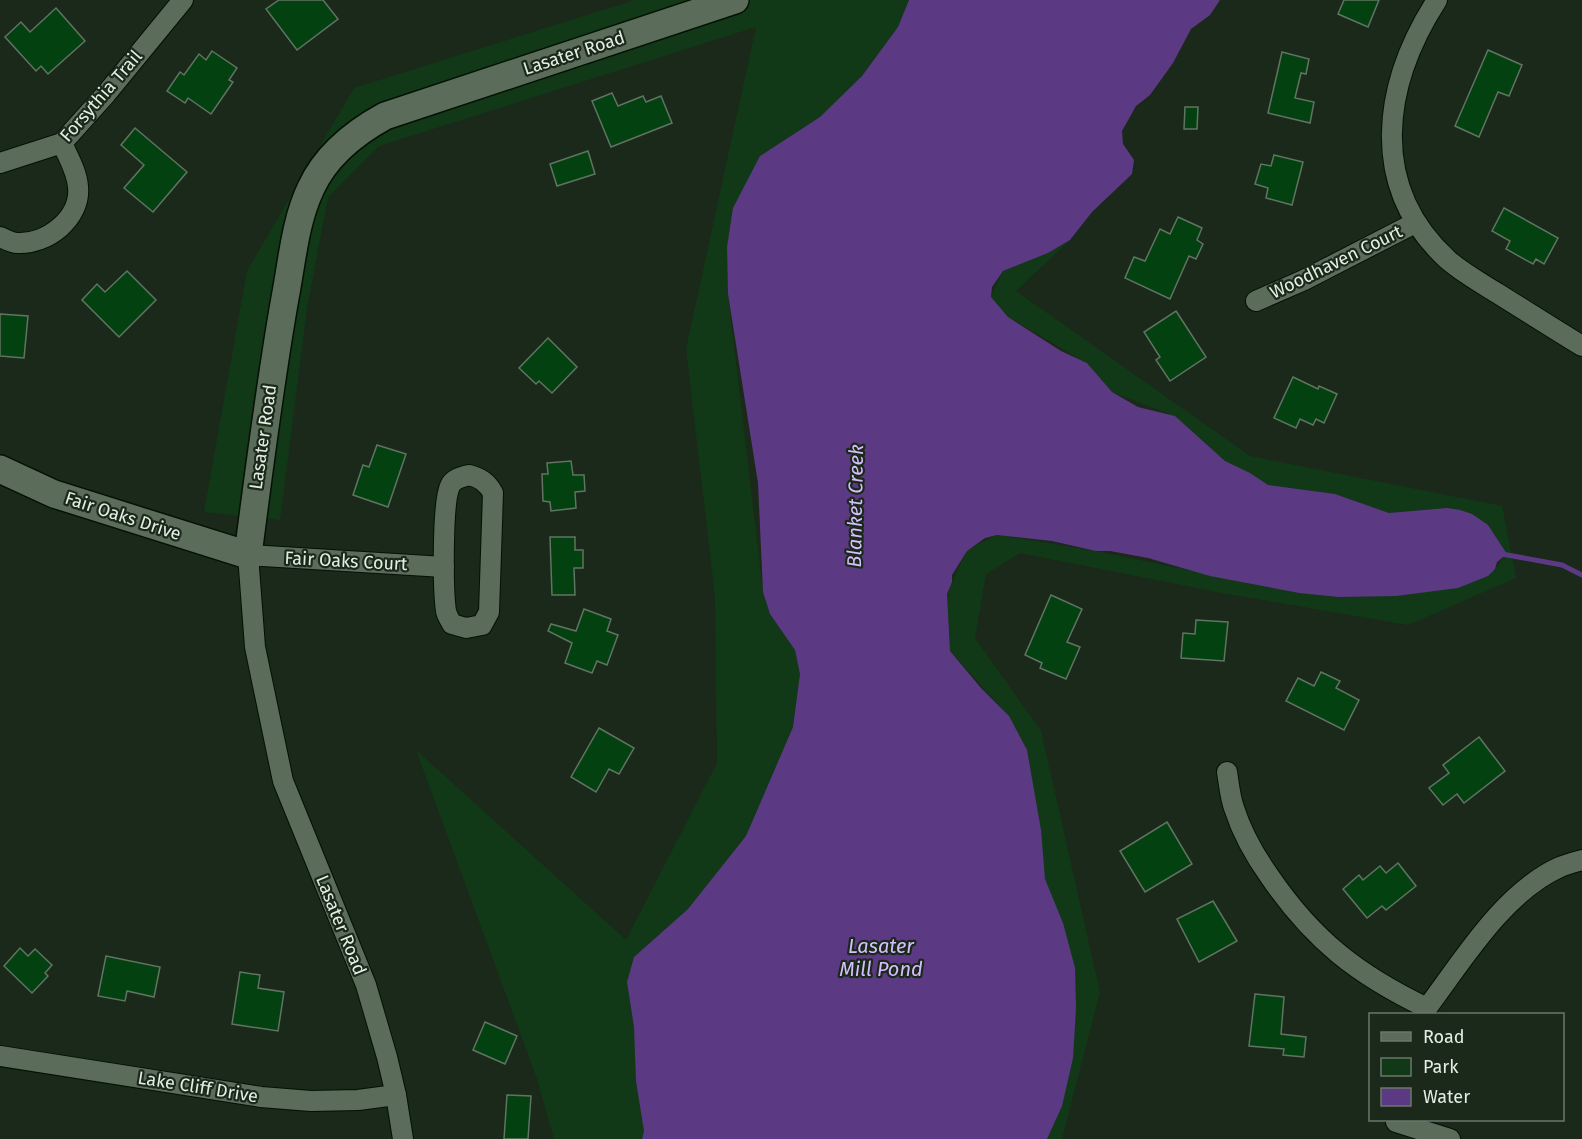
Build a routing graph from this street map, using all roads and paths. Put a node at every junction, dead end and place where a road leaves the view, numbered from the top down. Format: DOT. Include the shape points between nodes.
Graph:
graph roads {
  1 [pos="183,0"];
  2 [pos="735,0"];
  3 [pos="1437,0"];
  4 [pos="62,144"];
  5 [pos="0,163"];
  6 [pos="1416,223"];
  7 [pos="0,237"];
  8 [pos="1256,301"];
  9 [pos="1582,346"];
  10 [pos="0,470"];
  11 [pos="248,555"];
  12 [pos="444,567"];
  13 [pos="1227,772"];
  14 [pos="1582,860"];
  15 [pos="1426,1011"];
  16 [pos="0,1056"];
  17 [pos="396,1095"];
  18 [pos="1396,1127"];
  19 [pos="403,1139"];
  20 [pos="1450,1139"];
  1 -- 4 [label="street, Forsythia Trail"];
  2 -- 11 [label="street, Lasater Road" via="393,113 366,127 330,157 303,206 296,238 271,377"];
  3 -- 6 [label="street" via="1410,47 1394,108 1393,163"];
  4 -- 5 [label="street, Forsythia Trail"];
  4 -- 7 [label="street" via="79,189 63,226 42,239 17,243"];
  6 -- 8 [label="street, Woodhaven Court"];
  6 -- 9 [label="street" via="1449,260"];
  10 -- 11 [label="street, Fair Oaks Drive" via="54,494"];
  11 -- 12 [label="street, Fair Oaks Court"];
  11 -- 17 [label="street, Lasater Road" via="255,647 283,781 366,986"];
  12 -- 12 [label="street" via="446,614 452,624 466,628 482,625 489,612 493,493 480,478 469,475 450,484"];
  13 -- 15 [label="street" via="1233,807 1244,835 1288,904 1339,954"];
  14 -- 15 [label="street" via="1559,867 1508,905"];
  16 -- 17 [label="street, Lake Cliff Drive" via="311,1101"];
  17 -- 19 [label="street, Lasater Road"];
  18 -- 20 [label="street"];
}
